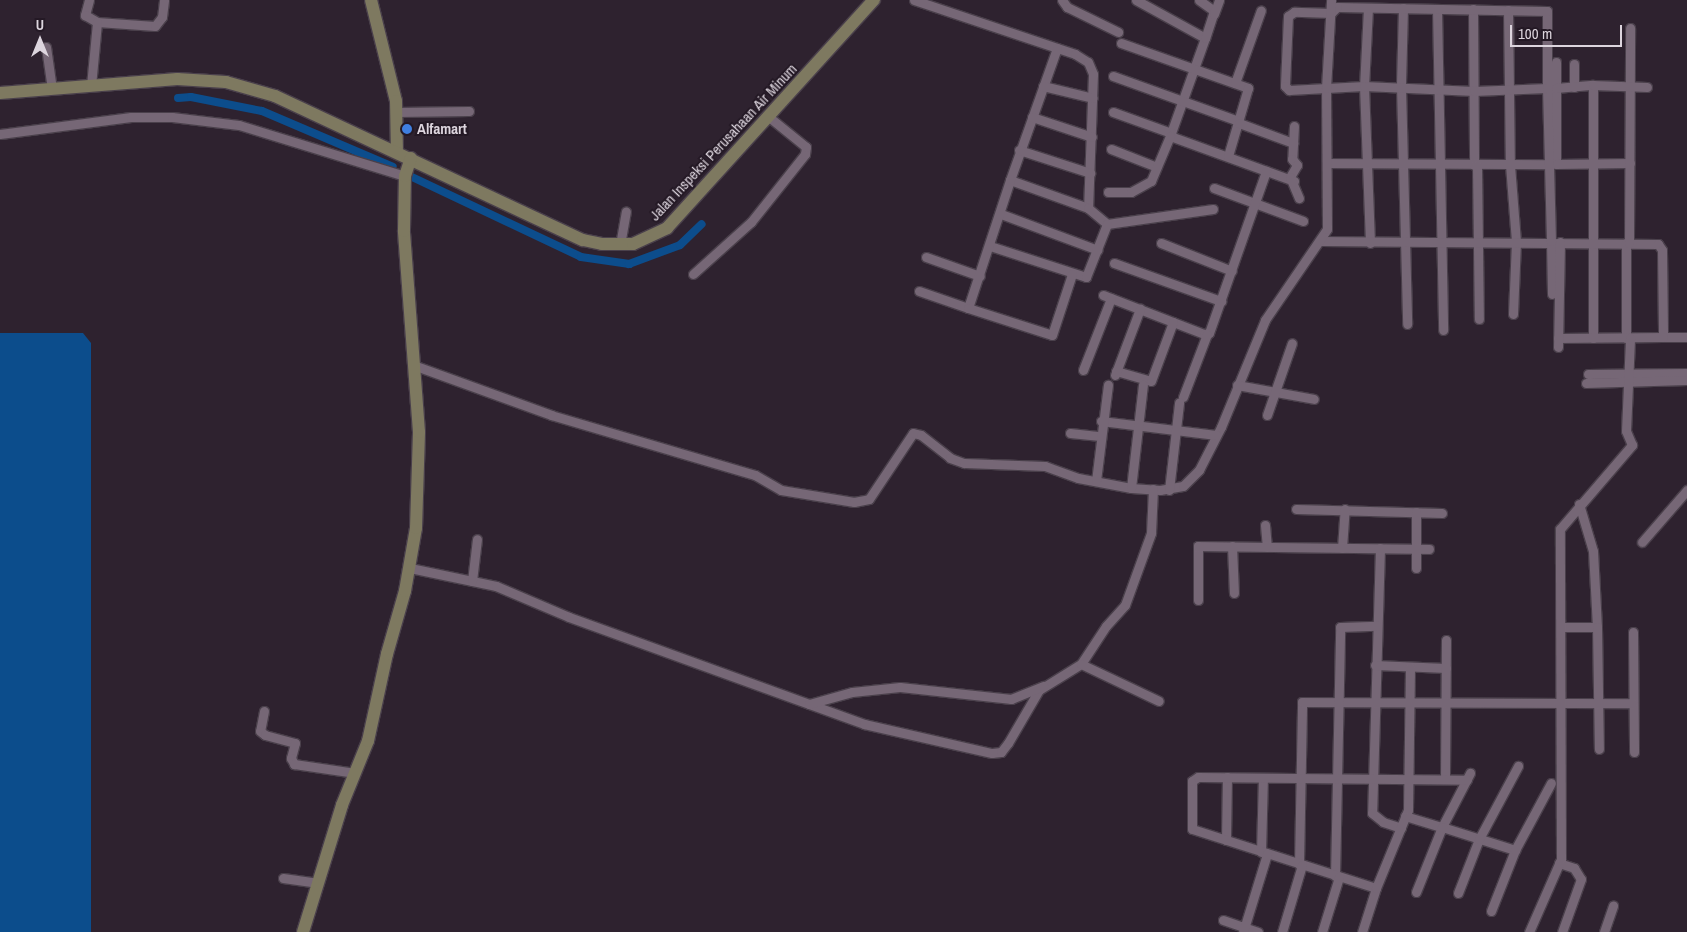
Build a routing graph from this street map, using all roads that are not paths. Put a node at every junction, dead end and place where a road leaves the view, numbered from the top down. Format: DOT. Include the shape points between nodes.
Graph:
graph roads {
  1 [pos="89,0"];
  2 [pos="164,0"];
  3 [pos="371,0"];
  4 [pos="874,0"];
  5 [pos="914,0"];
  6 [pos="1062,0"];
  7 [pos="1136,0"];
  8 [pos="1198,0"];
  9 [pos="1219,0"];
  10 [pos="1331,0"];
  11 [pos="1368,8"];
  12 [pos="1404,8"];
  13 [pos="1437,9"];
  14 [pos="1261,10"];
  15 [pos="1473,10"];
  16 [pos="1508,10"];
  17 [pos="1331,13"];
  18 [pos="1214,14"];
  19 [pos="97,22"];
  20 [pos="1630,28"];
  21 [pos="1118,32"];
  22 [pos="1205,38"];
  23 [pos="1121,43"];
  24 [pos="46,48"];
  25 [pos="1057,48"];
  26 [pos="1556,62"];
  27 [pos="1574,64"];
  28 [pos="1194,69"];
  29 [pos="1113,76"];
  30 [pos="1235,83"];
  31 [pos="1593,85"];
  32 [pos="91,86"];
  33 [pos="1043,86"];
  34 [pos="1364,86"];
  35 [pos="1401,87"];
  36 [pos="1574,87"];
  37 [pos="1647,87"];
  38 [pos="1326,88"];
  39 [pos="1552,88"];
  40 [pos="1631,88"];
  41 [pos="52,89"];
  42 [pos="1438,89"];
  43 [pos="1474,90"];
  44 [pos="1508,90"];
  45 [pos="0,93"];
  46 [pos="1093,98"];
  47 [pos="1182,101"];
  48 [pos="469,111"];
  49 [pos="397,112"];
  50 [pos="1113,112"];
  51 [pos="1032,117"];
  52 [pos="770,118"];
  53 [pos="1239,122"];
  54 [pos="1294,126"];
  55 [pos="0,134"];
  56 [pos="1170,135"];
  57 [pos="1092,137"];
  58 [pos="1293,143"];
  59 [pos="1111,149"];
  60 [pos="1019,150"];
  61 [pos="397,152"];
  62 [pos="1228,156"];
  63 [pos="411,158"];
  64 [pos="1328,163"];
  65 [pos="1366,163"];
  66 [pos="1630,163"];
  67 [pos="1404,164"];
  68 [pos="1550,164"];
  69 [pos="1594,164"];
  70 [pos="1441,165"];
  71 [pos="1476,166"];
  72 [pos="1510,166"];
  73 [pos="1157,167"];
  74 [pos="1266,171"];
  75 [pos="1090,173"];
  76 [pos="405,176"];
  77 [pos="1010,180"];
  78 [pos="1294,181"];
  79 [pos="1214,188"];
  80 [pos="1108,192"];
  81 [pos="1299,198"];
  82 [pos="1256,204"];
  83 [pos="1088,208"];
  84 [pos="1213,209"];
  85 [pos="626,212"];
  86 [pos="1001,214"];
  87 [pos="1303,221"];
  88 [pos="1107,224"];
  89 [pos="1321,241"];
  90 [pos="1556,241"];
  91 [pos="1405,242"];
  92 [pos="1441,242"];
  93 [pos="1516,242"];
  94 [pos="1595,242"];
  95 [pos="1162,243"];
  96 [pos="1370,243"];
  97 [pos="1480,243"];
  98 [pos="1628,243"];
  99 [pos="620,245"];
  100 [pos="990,246"];
  101 [pos="1098,250"];
  102 [pos="926,256"];
  103 [pos="1114,263"];
  104 [pos="1232,271"];
  105 [pos="693,274"];
  106 [pos="1072,274"];
  107 [pos="980,276"];
  108 [pos="919,291"];
  109 [pos="1552,294"];
  110 [pos="1221,301"];
  111 [pos="968,308"];
  112 [pos="1140,310"];
  113 [pos="1513,314"];
  114 [pos="1479,319"];
  115 [pos="1173,322"];
  116 [pos="1407,324"];
  117 [pos="1443,330"];
  118 [pos="1207,334"];
  119 [pos="1663,337"];
  120 [pos="1687,337"];
  121 [pos="1593,338"];
  122 [pos="1628,338"];
  123 [pos="1292,343"];
  124 [pos="416,366"];
  125 [pos="1083,370"];
  126 [pos="1687,372"];
  127 [pos="1630,377"];
  128 [pos="1587,378"];
  129 [pos="1687,380"];
  130 [pos="1108,385"];
  131 [pos="1143,385"];
  132 [pos="1238,385"];
  133 [pos="1272,392"];
  134 [pos="1314,399"];
  135 [pos="1267,415"];
  136 [pos="1102,421"];
  137 [pos="1139,425"];
  138 [pos="1176,429"];
  139 [pos="1070,433"];
  140 [pos="1100,436"];
  141 [pos="1216,436"];
  142 [pos="1096,481"];
  143 [pos="1131,488"];
  144 [pos="1153,490"];
  145 [pos="1169,490"];
  146 [pos="1687,490"];
  147 [pos="1579,504"];
  148 [pos="1296,508"];
  149 [pos="1345,509"];
  150 [pos="1416,512"];
  151 [pos="1442,513"];
  152 [pos="1265,525"];
  153 [pos="477,539"];
  154 [pos="1642,542"];
  155 [pos="1232,546"];
  156 [pos="1266,546"];
  157 [pos="1342,548"];
  158 [pos="1380,548"];
  159 [pos="1416,549"];
  160 [pos="1429,549"];
  161 [pos="410,568"];
  162 [pos="1416,568"];
  163 [pos="472,581"];
  164 [pos="1234,593"];
  165 [pos="1198,600"];
  166 [pos="1377,626"];
  167 [pos="1562,627"];
  168 [pos="1597,627"];
  169 [pos="1633,632"];
  170 [pos="1446,640"];
  171 [pos="1082,664"];
  172 [pos="1375,665"];
  173 [pos="1410,667"];
  174 [pos="1446,668"];
  175 [pos="1045,685"];
  176 [pos="1159,701"];
  177 [pos="1338,701"];
  178 [pos="1374,702"];
  179 [pos="1409,702"];
  180 [pos="1446,702"];
  181 [pos="809,704"];
  182 [pos="1561,704"];
  183 [pos="1598,704"];
  184 [pos="1633,704"];
  185 [pos="264,711"];
  186 [pos="1599,749"];
  187 [pos="1634,752"];
  188 [pos="1518,766"];
  189 [pos="355,773"];
  190 [pos="1227,777"];
  191 [pos="1373,777"];
  192 [pos="1264,778"];
  193 [pos="1301,778"];
  194 [pos="1337,778"];
  195 [pos="1409,778"];
  196 [pos="1445,779"];
  197 [pos="1551,783"];
  198 [pos="1406,816"];
  199 [pos="1442,827"];
  200 [pos="1401,828"];
  201 [pos="1226,840"];
  202 [pos="1480,840"];
  203 [pos="1515,850"];
  204 [pos="1264,853"];
  205 [pos="1559,863"];
  206 [pos="1300,864"];
  207 [pos="1337,876"];
  208 [pos="284,878"];
  209 [pos="317,883"];
  210 [pos="1376,888"];
  211 [pos="1416,892"];
  212 [pos="1458,893"];
  213 [pos="1613,906"];
  214 [pos="1491,911"];
  215 [pos="1223,920"];
  216 [pos="1244,930"];
  217 [pos="303,932"];
  218 [pos="1258,932"];
  219 [pos="1282,932"];
  220 [pos="1322,932"];
  221 [pos="1362,932"];
  222 [pos="1529,932"];
  223 [pos="1562,932"];
  224 [pos="1604,932"];
  1 -- 19 [label="street" via="85,15"];
  2 -- 19 [label="street" via="162,17 155,26"];
  3 -- 49 [label="street"];
  4 -- 52 [label="street, Jalan Inspeksi Perusahaan Air Minum"];
  5 -- 25 [label="street"];
  6 -- 21 [label="street" via="1067,6"];
  7 -- 22 [label="street"];
  8 -- 18 [label="street" via="1210,6"];
  9 -- 18 [label="street"];
  10 -- 17 [label="street"];
  11 -- 12 [label="street"];
  11 -- 17 [label="street" via="1337,7"];
  11 -- 34 [label="street"];
  12 -- 13 [label="street"];
  12 -- 35 [label="street"];
  13 -- 15 [label="street"];
  13 -- 42 [label="street"];
  14 -- 30 [label="street"];
  15 -- 16 [label="street"];
  15 -- 43 [label="street"];
  16 -- 39 [label="street" via="1547,11"];
  16 -- 44 [label="street"];
  17 -- 38 [label="street"];
  17 -- 38 [label="street" via="1294,12 1288,16 1286,89"];
  18 -- 22 [label="street"];
  19 -- 32 [label="street"];
  20 -- 40 [label="street"];
  22 -- 28 [label="street"];
  23 -- 28 [label="street"];
  24 -- 41 [label="street"];
  25 -- 33 [label="street"];
  25 -- 46 [label="street" via="1088,62 1093,74"];
  26 -- 39 [label="street"];
  27 -- 36 [label="street"];
  28 -- 30 [label="street"];
  28 -- 47 [label="street"];
  29 -- 47 [label="street"];
  30 -- 53 [label="street" via="1248,88"];
  31 -- 36 [label="street"];
  31 -- 40 [label="street"];
  31 -- 69 [label="street"];
  32 -- 41 [label="street, Jalan Inspeksi Perusahaan Air Minum"];
  32 -- 61 [label="street, Jalan Inspeksi Perusahaan Air Minum" via="176,79 226,82 275,96"];
  33 -- 46 [label="street"];
  33 -- 51 [label="street"];
  34 -- 35 [label="street"];
  34 -- 38 [label="street"];
  34 -- 65 [label="street"];
  35 -- 42 [label="street"];
  35 -- 67 [label="street"];
  36 -- 39 [label="street"];
  37 -- 40 [label="street"];
  38 -- 64 [label="street"];
  39 -- 44 [label="street"];
  39 -- 68 [label="street"];
  39 -- 69 [label="street" via="1556,164"];
  40 -- 66 [label="street"];
  41 -- 45 [label="street, Jalan Inspeksi Perusahaan Air Minum"];
  42 -- 43 [label="street"];
  42 -- 70 [label="street"];
  43 -- 44 [label="street"];
  43 -- 71 [label="street"];
  44 -- 72 [label="street"];
  46 -- 57 [label="street"];
  47 -- 53 [label="street"];
  47 -- 56 [label="street"];
  48 -- 49 [label="street"];
  49 -- 61 [label="street"];
  50 -- 56 [label="street"];
  51 -- 57 [label="street"];
  51 -- 60 [label="street"];
  52 -- 99 [label="street, Jalan Inspeksi Perusahaan Air Minum" via="667,228 651,238"];
  52 -- 105 [label="street" via="806,147 805,154 751,222"];
  53 -- 58 [label="street"];
  53 -- 62 [label="street"];
  54 -- 58 [label="street"];
  55 -- 76 [label="street" via="131,117 172,117 239,125"];
  56 -- 62 [label="street"];
  56 -- 73 [label="street"];
  57 -- 75 [label="street"];
  58 -- 78 [label="street" via="1292,159 1296,165 1290,177"];
  59 -- 73 [label="street"];
  60 -- 75 [label="street"];
  60 -- 77 [label="street"];
  61 -- 63 [label="street, Jalan Inspeksi Perusahaan Air Minum"];
  62 -- 74 [label="street"];
  63 -- 76 [label="street"];
  63 -- 99 [label="street, Jalan Inspeksi Perusahaan Air Minum" via="584,240"];
  64 -- 65 [label="street"];
  64 -- 89 [label="street" via="1327,227"];
  65 -- 67 [label="street"];
  65 -- 96 [label="street"];
  66 -- 69 [label="street"];
  66 -- 98 [label="street"];
  67 -- 70 [label="street"];
  67 -- 91 [label="street"];
  68 -- 72 [label="street"];
  68 -- 90 [label="street"];
  69 -- 94 [label="street"];
  70 -- 71 [label="street"];
  70 -- 92 [label="street"];
  71 -- 72 [label="street"];
  71 -- 97 [label="street"];
  72 -- 93 [label="street"];
  73 -- 80 [label="street" via="1151,181 1142,189"];
  74 -- 78 [label="street"];
  74 -- 82 [label="street"];
  75 -- 83 [label="street"];
  76 -- 124 [label="street" via="404,231"];
  77 -- 83 [label="street"];
  77 -- 86 [label="street"];
  78 -- 81 [label="street"];
  79 -- 82 [label="street"];
  82 -- 87 [label="street"];
  82 -- 104 [label="street"];
  83 -- 88 [label="street"];
  84 -- 88 [label="street"];
  85 -- 99 [label="street"];
  86 -- 100 [label="street"];
  86 -- 101 [label="street"];
  88 -- 101 [label="street"];
  89 -- 96 [label="street"];
  89 -- 132 [label="street" via="1265,320"];
  90 -- 93 [label="street"];
  90 -- 94 [label="street"];
  90 -- 109 [label="street"];
  90 -- 121 [label="street" via="1558,342"];
  91 -- 92 [label="street"];
  91 -- 96 [label="street"];
  91 -- 116 [label="street"];
  92 -- 97 [label="street"];
  92 -- 117 [label="street"];
  93 -- 97 [label="street"];
  93 -- 113 [label="street"];
  94 -- 98 [label="street"];
  94 -- 121 [label="street"];
  95 -- 104 [label="street"];
  97 -- 114 [label="street"];
  98 -- 119 [label="street" via="1661,246"];
  98 -- 122 [label="street"];
  100 -- 106 [label="street"];
  100 -- 107 [label="street"];
  101 -- 106 [label="street" via="1089,275"];
  102 -- 107 [label="street"];
  103 -- 110 [label="street"];
  104 -- 110 [label="street"];
  106 -- 111 [label="street" via="1052,335"];
  107 -- 111 [label="street"];
  108 -- 111 [label="street"];
  110 -- 118 [label="street"];
  112 -- 115 [label="street"];
  112 -- 115 [label="street" via="1116,373 1151,381"];
  112 -- 125 [label="street" via="1107,297"];
  115 -- 118 [label="street"];
  118 -- 138 [label="street" via="1181,400"];
  119 -- 120 [label="street"];
  119 -- 122 [label="street"];
  121 -- 122 [label="street"];
  122 -- 127 [label="street"];
  123 -- 133 [label="street"];
  124 -- 142 [label="street" via="550,415 747,473 781,490 802,494 865,501 913,433 921,435 950,458 964,463 1045,466"];
  124 -- 161 [label="street" via="418,496"];
  126 -- 127 [label="street"];
  127 -- 128 [label="street"];
  127 -- 129 [label="street"];
  127 -- 147 [label="street" via="1626,431 1632,445"];
  130 -- 136 [label="street"];
  131 -- 137 [label="street"];
  132 -- 133 [label="street"];
  132 -- 141 [label="street"];
  133 -- 134 [label="street"];
  133 -- 135 [label="street"];
  136 -- 137 [label="street"];
  136 -- 140 [label="street"];
  137 -- 138 [label="street"];
  137 -- 143 [label="street"];
  138 -- 141 [label="street"];
  138 -- 145 [label="street"];
  139 -- 140 [label="street"];
  140 -- 142 [label="street"];
  141 -- 145 [label="street" via="1192,480"];
  142 -- 143 [label="street"];
  143 -- 144 [label="street"];
  144 -- 145 [label="street"];
  144 -- 171 [label="street" via="1150,533 1128,598"];
  146 -- 154 [label="street"];
  147 -- 167 [label="street" via="1560,529"];
  147 -- 168 [label="street" via="1593,551"];
  148 -- 149 [label="street"];
  149 -- 150 [label="street"];
  149 -- 157 [label="street"];
  150 -- 151 [label="street"];
  150 -- 159 [label="street"];
  152 -- 156 [label="street"];
  153 -- 163 [label="street"];
  155 -- 156 [label="street"];
  155 -- 164 [label="street"];
  155 -- 165 [label="street" via="1198,546"];
  156 -- 157 [label="street"];
  157 -- 158 [label="street"];
  158 -- 159 [label="street"];
  158 -- 166 [label="street"];
  159 -- 160 [label="street"];
  159 -- 162 [label="street"];
  161 -- 163 [label="street"];
  161 -- 189 [label="street" via="368,741"];
  163 -- 181 [label="street" via="496,586 569,617"];
  166 -- 172 [label="street"];
  166 -- 177 [label="street" via="1341,626"];
  167 -- 168 [label="street"];
  167 -- 182 [label="street"];
  168 -- 183 [label="street"];
  169 -- 184 [label="street"];
  170 -- 174 [label="street"];
  171 -- 175 [label="street"];
  171 -- 176 [label="street"];
  172 -- 173 [label="street"];
  172 -- 178 [label="street"];
  173 -- 174 [label="street"];
  173 -- 179 [label="street"];
  174 -- 180 [label="street"];
  175 -- 181 [label="street" via="1011,699 900,687 852,692"];
  175 -- 181 [label="street" via="1008,743 1001,752 992,754 864,724"];
  177 -- 178 [label="street"];
  177 -- 193 [label="street" via="1302,702"];
  177 -- 194 [label="street"];
  178 -- 179 [label="street"];
  178 -- 191 [label="street"];
  179 -- 180 [label="street"];
  179 -- 195 [label="street"];
  180 -- 182 [label="street"];
  180 -- 196 [label="street"];
  182 -- 183 [label="street"];
  182 -- 205 [label="street" via="1563,805"];
  183 -- 184 [label="street"];
  183 -- 186 [label="street"];
  184 -- 187 [label="street"];
  185 -- 189 [label="street" via="260,731 295,744 291,758 294,764"];
  188 -- 202 [label="street"];
  189 -- 209 [label="street"];
  190 -- 192 [label="street"];
  190 -- 201 [label="street"];
  190 -- 201 [label="street" via="1192,780 1190,825 1196,831"];
  191 -- 194 [label="street"];
  191 -- 195 [label="street"];
  191 -- 200 [label="street" via="1372,813 1376,818"];
  192 -- 193 [label="street"];
  192 -- 204 [label="street"];
  193 -- 194 [label="street"];
  193 -- 206 [label="street"];
  194 -- 207 [label="street"];
  195 -- 196 [label="street"];
  195 -- 198 [label="street"];
  196 -- 199 [label="street" via="1468,776"];
  197 -- 203 [label="street"];
  198 -- 199 [label="street"];
  198 -- 200 [label="street"];
  199 -- 202 [label="street"];
  199 -- 211 [label="street"];
  200 -- 210 [label="street"];
  201 -- 204 [label="street"];
  202 -- 203 [label="street"];
  202 -- 212 [label="street"];
  203 -- 214 [label="street"];
  204 -- 206 [label="street"];
  204 -- 216 [label="street"];
  205 -- 222 [label="street"];
  205 -- 223 [label="street" via="1574,868 1581,879"];
  206 -- 207 [label="street"];
  206 -- 219 [label="street"];
  207 -- 210 [label="street"];
  207 -- 220 [label="street"];
  208 -- 209 [label="street"];
  209 -- 217 [label="street"];
  210 -- 221 [label="street"];
  213 -- 224 [label="street"];
  215 -- 216 [label="street"];
  216 -- 218 [label="street"];
}
